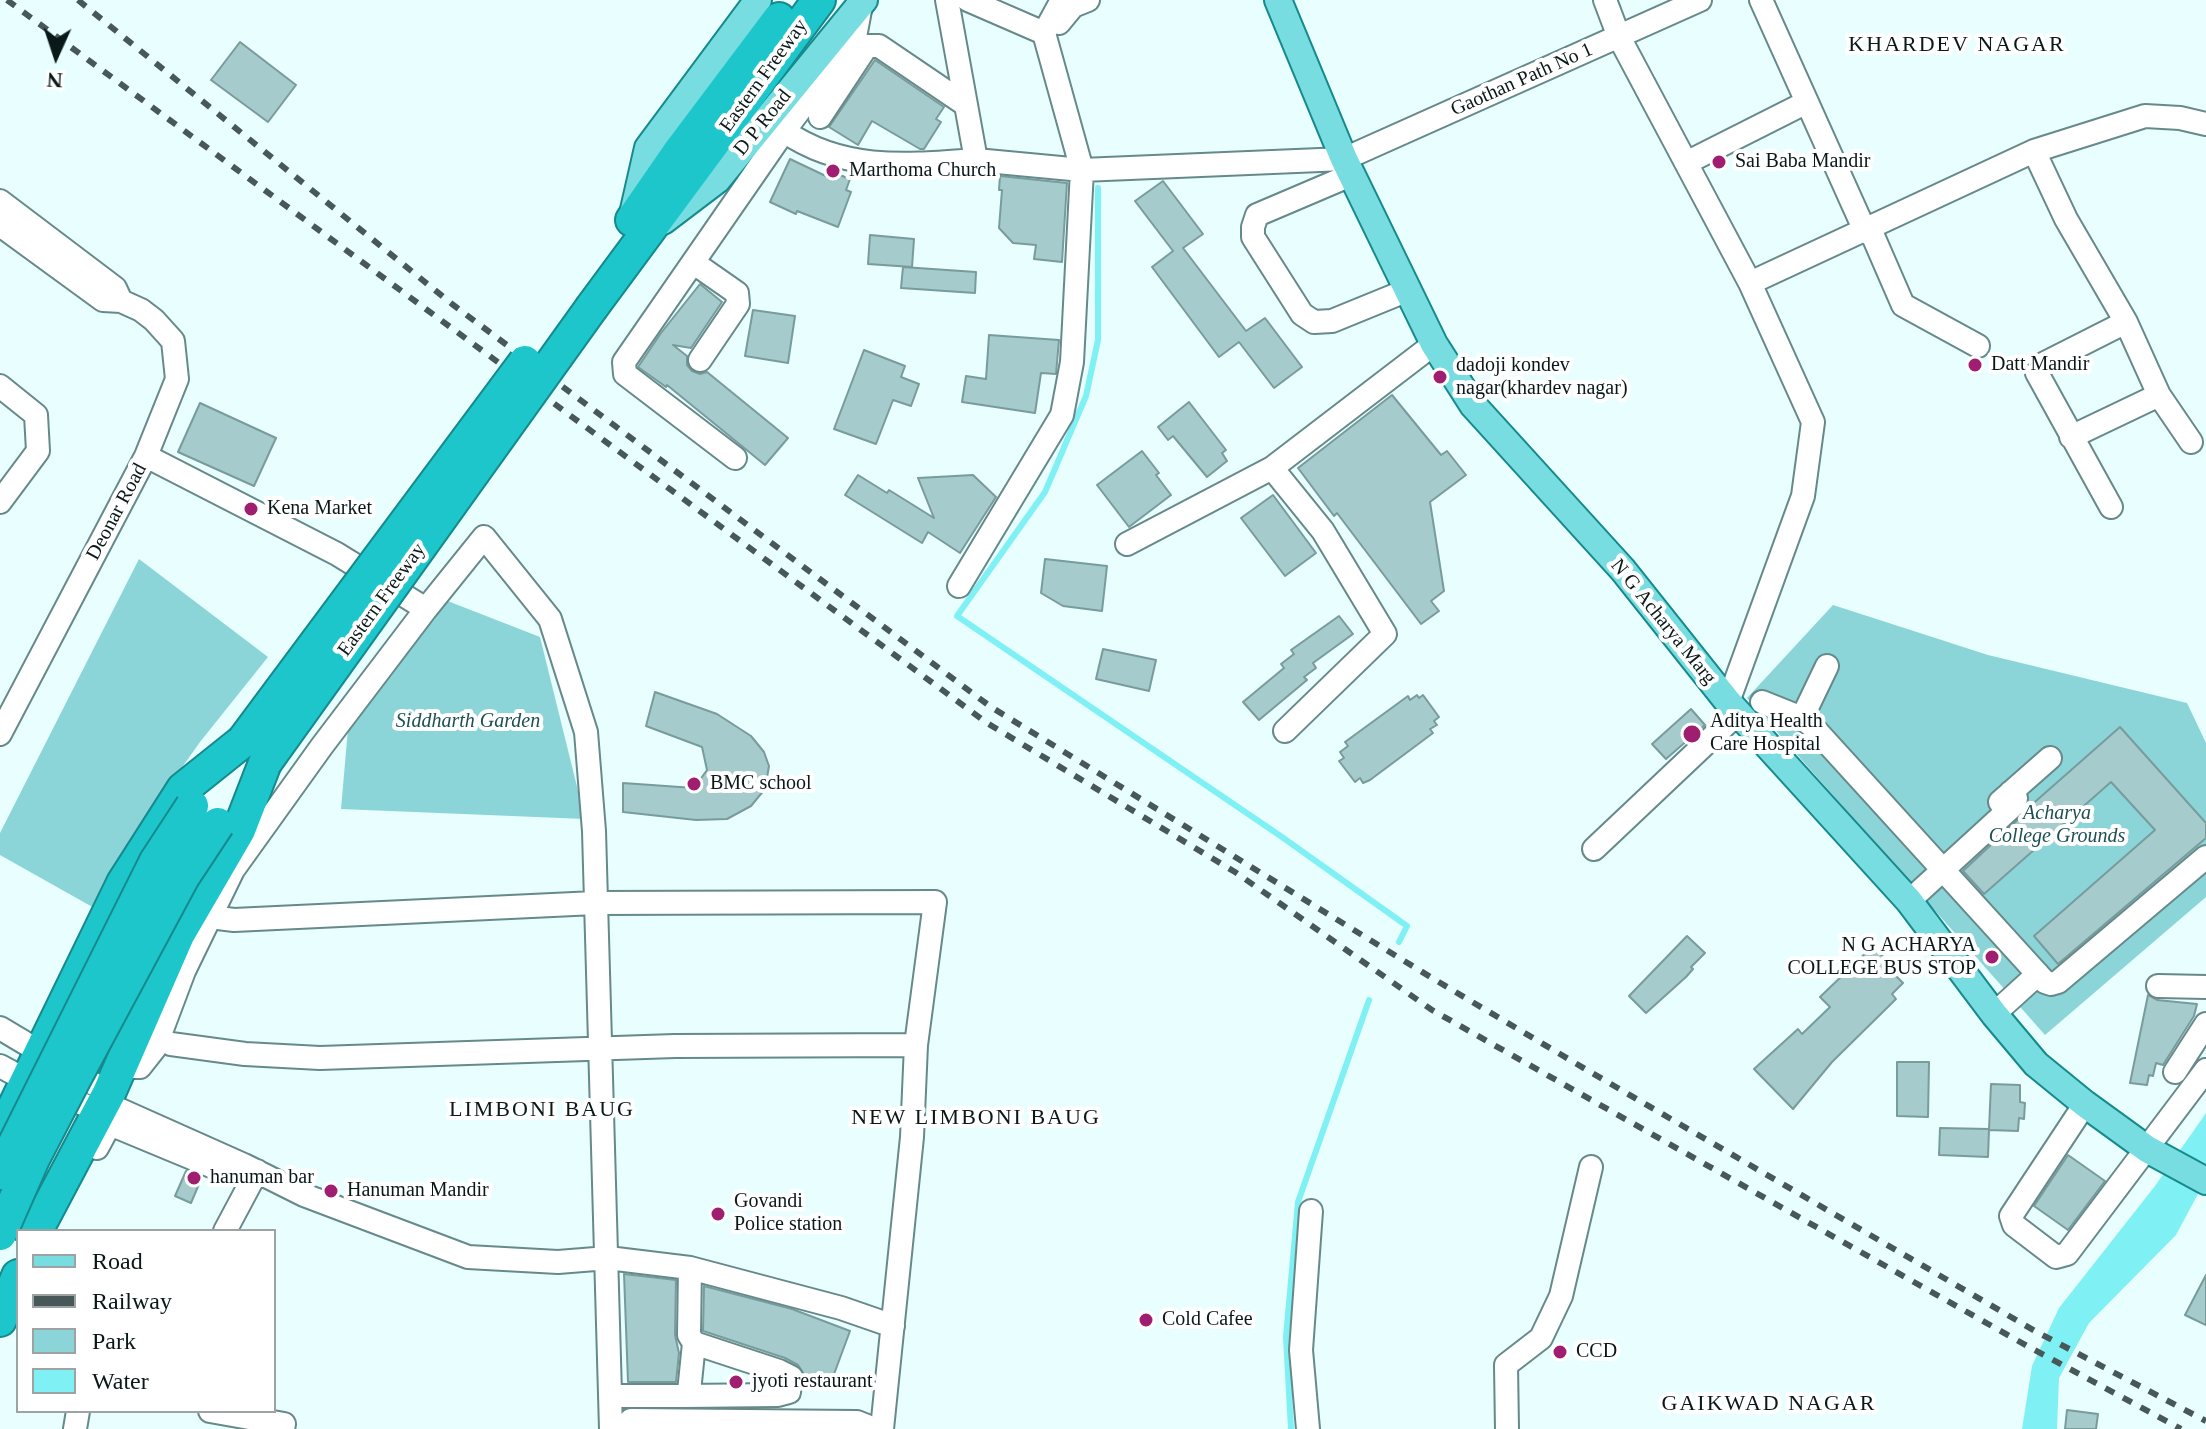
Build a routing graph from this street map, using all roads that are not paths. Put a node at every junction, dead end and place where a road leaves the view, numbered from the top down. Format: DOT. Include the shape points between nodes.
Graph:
graph roads {
  1 [pos="758,0"];
  2 [pos="793,0"];
  3 [pos="819,0"];
  4 [pos="947,0"];
  5 [pos="968,0"];
  6 [pos="1062,0"];
  7 [pos="1088,0"];
  8 [pos="1278,0"];
  9 [pos="1605,0"];
  10 [pos="1700,0"];
  11 [pos="1761,0"];
  12 [pos="862,3"];
  13 [pos="1044,33"];
  14 [pos="1619,37"];
  15 [pos="1807,102"];
  16 [pos="966,105"];
  17 [pos="820,117"];
  18 [pos="2206,124"];
  19 [pos="784,131"];
  20 [pos="2034,151"];
  21 [pos="688,160"];
  22 [pos="976,160"];
  23 [pos="1686,163"];
  24 [pos="1348,167"];
  25 [pos="1088,170"];
  26 [pos="0,201"];
  27 [pos="0,225"];
  28 [pos="640,227"];
  29 [pos="1869,234"];
  30 [pos="65,261"];
  31 [pos="694,263"];
  32 [pos="1750,283"];
  33 [pos="1408,290"];
  34 [pos="2126,322"];
  35 [pos="1434,344"];
  36 [pos="1978,346"];
  37 [pos="700,360"];
  38 [pos="0,386"];
  39 [pos="2159,395"];
  40 [pos="2071,437"];
  41 [pos="2191,442"];
  42 [pos="146,456"];
  43 [pos="735,458"];
  44 [pos="1272,468"];
  45 [pos="0,502"];
  46 [pos="2111,507"];
  47 [pos="1127,544"];
  48 [pos="959,586"];
  49 [pos="426,609"];
  50 [pos="1827,666"];
  51 [pos="1743,706"];
  52 [pos="1802,718"];
  53 [pos="1285,731"];
  54 [pos="0,734"];
  55 [pos="254,752"];
  56 [pos="2050,758"];
  57 [pos="205,815"];
  58 [pos="1594,849"];
  59 [pos="2206,857"];
  60 [pos="1939,864"];
  61 [pos="1909,901"];
  62 [pos="595,903"];
  63 [pos="210,917"];
  64 [pos="2038,974"];
  65 [pos="2158,986"];
  66 [pos="2206,987"];
  67 [pos="1994,1014"];
  68 [pos="2206,1024"];
  69 [pos="0,1028"];
  70 [pos="171,1044"];
  71 [pos="916,1045"];
  72 [pos="601,1050"];
  73 [pos="43,1051"];
  74 [pos="2206,1070"];
  75 [pos="2175,1072"];
  76 [pos="13,1073"];
  77 [pos="112,1102"];
  78 [pos="2085,1104"];
  79 [pos="0,1136"];
  80 [pos="2156,1154"];
  81 [pos="1591,1167"];
  82 [pos="0,1173"];
  83 [pos="253,1177"];
  84 [pos="2206,1181"];
  85 [pos="77,1184"];
  86 [pos="1311,1211"];
  87 [pos="37,1229"];
  88 [pos="226,1229"];
  89 [pos="0,1234"];
  90 [pos="608,1258"];
  91 [pos="690,1268"];
  92 [pos="16,1281"];
  93 [pos="0,1320"];
  94 [pos="893,1326"];
  95 [pos="855,1327"];
  96 [pos="694,1343"];
  97 [pos="735,1356"];
  98 [pos="880,1384"];
  99 [pos="729,1395"];
  100 [pos="611,1396"];
  101 [pos="683,1396"];
  102 [pos="870,1406"];
  103 [pos="221,1413"];
  104 [pos="283,1429"];
  105 [pos="611,1429"];
  106 [pos="627,1429"];
  107 [pos="867,1429"];
  108 [pos="882,1429"];
  109 [pos="1308,1429"];
  110 [pos="1507,1429"];
  1 -- 28 [label="main road" via="648,148"];
  2 -- 21 [label="highway, Eastern Freeway"];
  3 -- 21 [label="highway, Eastern Freeway"];
  4 -- 16 [label="street"];
  5 -- 13 [label="street"];
  6 -- 13 [label="street"];
  7 -- 25 [label="street" via="1062,17 1055,35"];
  8 -- 24 [label="main road, N G Acharya Marg"];
  9 -- 14 [label="street"];
  10 -- 14 [label="street, Gaothan Path No 1"];
  11 -- 15 [label="street"];
  12 -- 19 [label="street" via="855,37"];
  12 -- 28 [label="main road, D P Road" via="717,180"];
  13 -- 25 [label="street"];
  14 -- 23 [label="street"];
  14 -- 24 [label="street, Gaothan Path No 1"];
  15 -- 23 [label="street"];
  15 -- 29 [label="street"];
  16 -- 17 [label="street" via="879,46 867,46"];
  16 -- 22 [label="street"];
  18 -- 20 [label="street" via="2145,116"];
  19 -- 22 [label="street" via="838,158 906,166"];
  19 -- 31 [label="street"];
  20 -- 29 [label="street"];
  20 -- 34 [label="street" via="2066,219"];
  21 -- 28 [label="highway, Eastern Freeway"];
  22 -- 25 [label="street"];
  23 -- 32 [label="street"];
  24 -- 25 [label="street" via="1157,159"];
  24 -- 33 [label="main road, N G Acharya Marg"];
  24 -- 33 [label="street, Gaothan Path No 1" via="1257,215 1253,237 1302,314 1314,322 1332,321"];
  25 -- 48 [label="street" via="1072,362 1062,415"];
  26 -- 30 [label="street, Deonar Road"];
  27 -- 30 [label="street, Deonar Road"];
  28 -- 55 [label="highway, Eastern Freeway, bridge"];
  29 -- 32 [label="street"];
  29 -- 36 [label="street" via="1903,305"];
  30 -- 42 [label="street, Deonar Road" via="115,288 121,301 148,315 173,341 177,379"];
  31 -- 37 [label="street" via="737,293 738,304"];
  31 -- 43 [label="street" via="624,362 625,374"];
  32 -- 51 [label="street" via="1813,422 1803,496"];
  33 -- 35 [label="main road, N G Acharya Marg"];
  34 -- 39 [label="street"];
  34 -- 40 [label="street" via="2039,369 2038,379"];
  35 -- 44 [label="street"];
  35 -- 51 [label="main road, N G Acharya Marg" via="1473,405"];
  38 -- 45 [label="street" via="36,415 38,451"];
  39 -- 40 [label="street"];
  39 -- 41 [label="street"];
  40 -- 46 [label="street"];
  42 -- 49 [label="street" via="337,554"];
  42 -- 54 [label="street, Deonar Road"];
  44 -- 47 [label="street"];
  44 -- 53 [label="street" via="1323,531 1385,634"];
  49 -- 62 [label="street" via="484,537 550,619 586,732"];
  49 -- 63 [label="street" via="233,870"];
  50 -- 52 [label="street"];
  51 -- 52 [label="street"];
  51 -- 58 [label="street"];
  51 -- 61 [label="main road, N G Acharya Marg"];
  52 -- 60 [label="street"];
  55 -- 57 [label="highway, Eastern Freeway"];
  55 -- 73 [label="highway" via="183,789 123,883"];
  55 -- 77 [label="highway" via="239,830 178,935"];
  56 -- 60 [label="street" via="2011,792 2015,804"];
  57 -- 82 [label="highway, Eastern Freeway, bridge" via="156,861"];
  57 -- 89 [label="highway, Eastern Freeway, bridge" via="183,877 33,1159"];
  59 -- 64 [label="street" via="2058,982 2045,982"];
  60 -- 61 [label="street"];
  60 -- 64 [label="street"];
  61 -- 67 [label="main road, N G Acharya Marg"];
  62 -- 63 [label="street"];
  62 -- 71 [label="street" via="935,902"];
  62 -- 72 [label="street"];
  63 -- 77 [label="street" via="152,1054"];
  64 -- 67 [label="street"];
  65 -- 66 [label="street"];
  67 -- 78 [label="main road, N G Acharya Marg" via="2036,1064"];
  68 -- 75 [label="street"];
  69 -- 73 [label="street"];
  70 -- 72 [label="street" via="320,1058"];
  71 -- 72 [label="street"];
  71 -- 94 [label="street"];
  72 -- 90 [label="street"];
  73 -- 76 [label="highway"];
  73 -- 77 [label="street"];
  74 -- 80 [label="street"];
  76 -- 77 [label="street"];
  76 -- 79 [label="highway"];
  77 -- 83 [label="street"];
  77 -- 85 [label="street"];
  77 -- 87 [label="highway"];
  78 -- 80 [label="main road, N G Acharya Marg"];
  78 -- 80 [label="street" via="2011,1216 2014,1225 2056,1257 2067,1254"];
  80 -- 84 [label="main road, N G Acharya Marg"];
  81 -- 110 [label="street" via="1561,1296 1541,1338 1506,1365"];
  83 -- 88 [label="street"];
  83 -- 90 [label="street" via="468,1257 558,1262"];
  86 -- 109 [label="street" via="1301,1350"];
  90 -- 91 [label="street"];
  90 -- 100 [label="street"];
  91 -- 94 [label="street"];
  91 -- 96 [label="street" via="689,1335"];
  92 -- 93 [label="highway"];
  94 -- 98 [label="street"];
  95 -- 98 [label="street" via="882,1338"];
  96 -- 97 [label="street"];
  96 -- 101 [label="street" via="691,1386"];
  97 -- 99 [label="street"];
  97 -- 99 [label="street" via="779,1371 791,1377 792,1384 789,1392 778,1395"];
  98 -- 102 [label="street"];
  98 -- 108 [label="street"];
  99 -- 101 [label="street"];
  100 -- 101 [label="street"];
  100 -- 105 [label="street"];
  103 -- 104 [label="street" via="284,1424"];
  106 -- 107 [label="street" via="631,1420 857,1422"];
}
